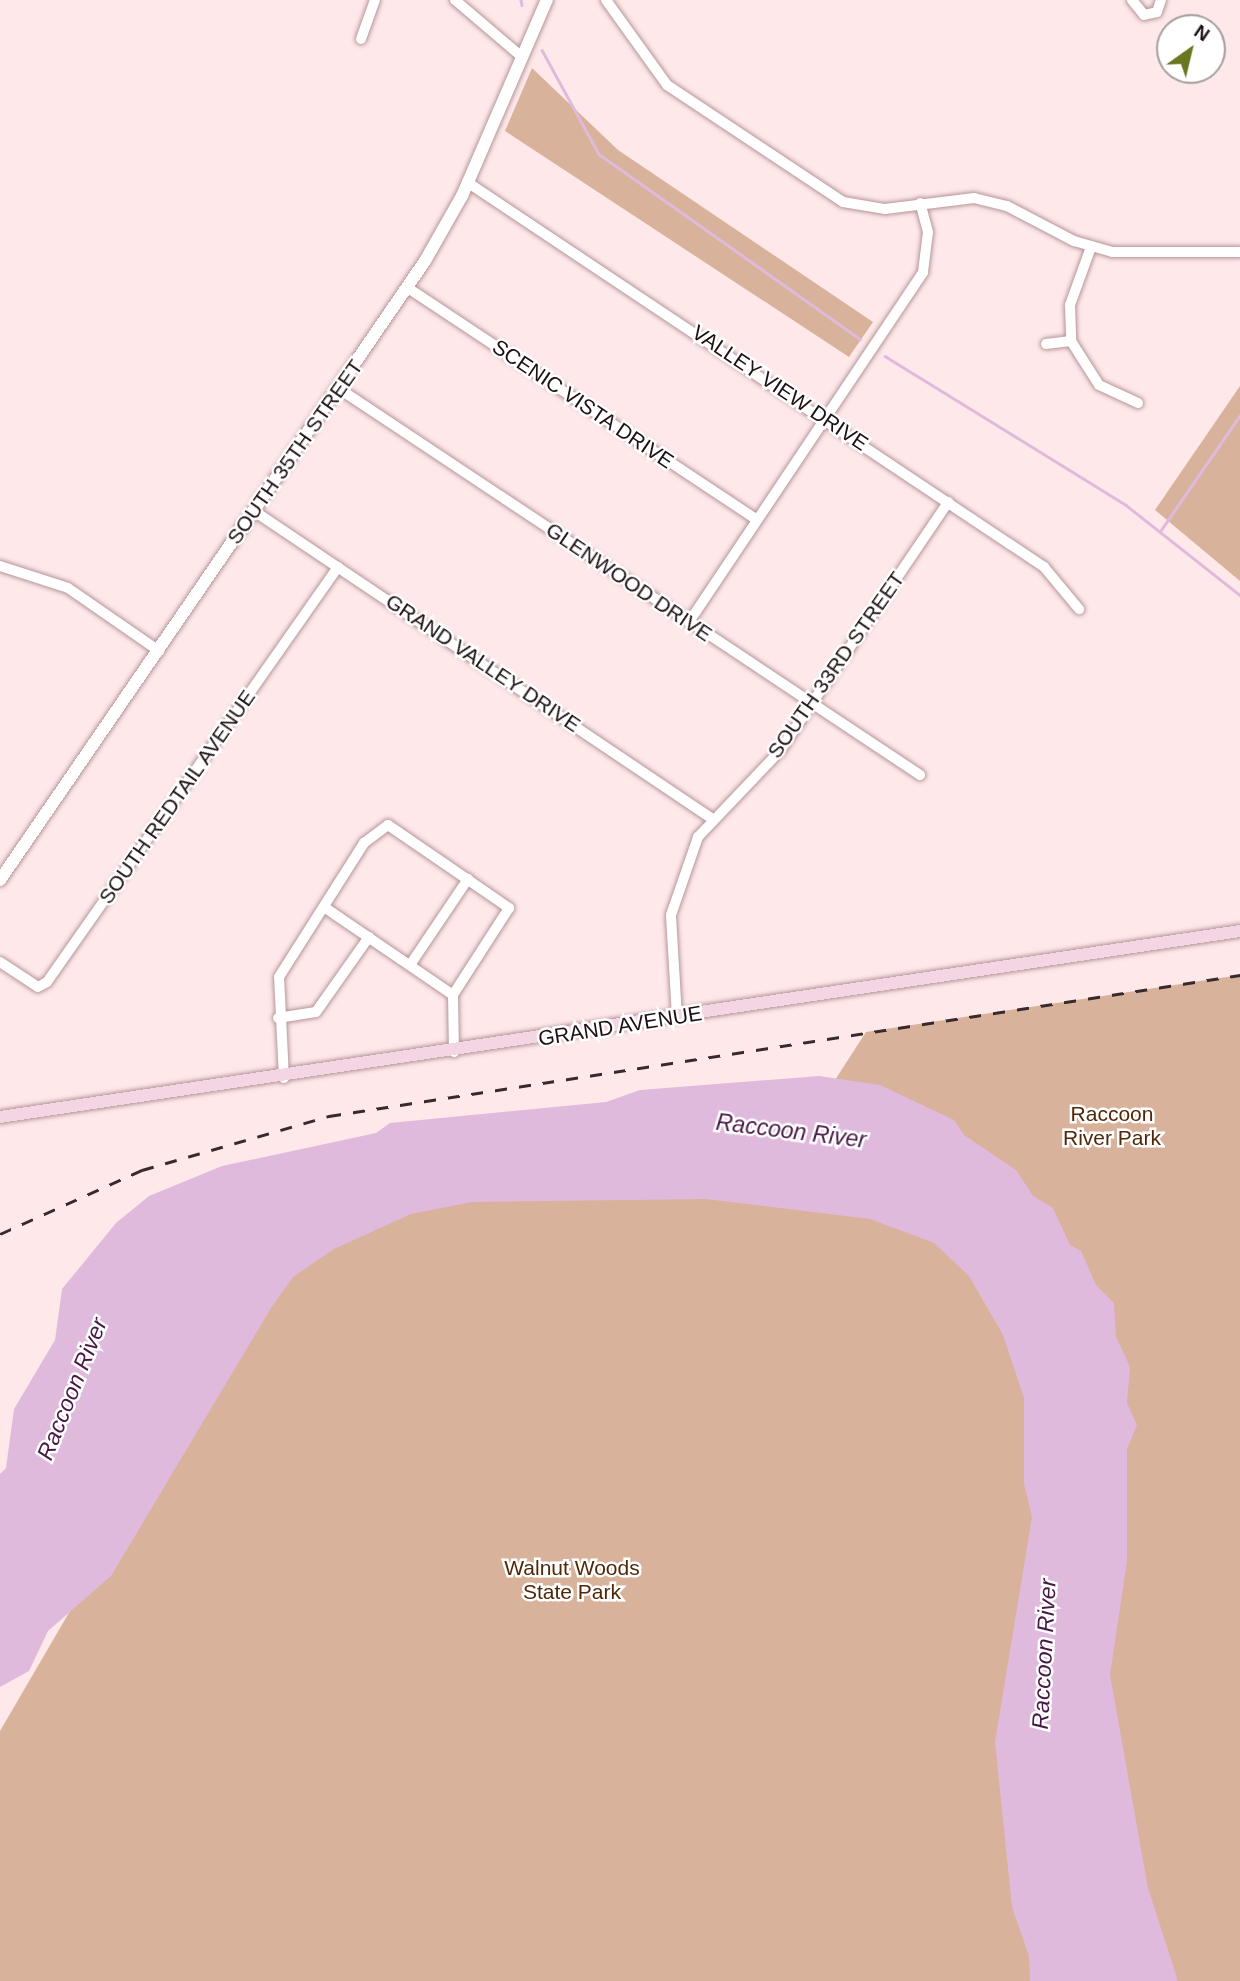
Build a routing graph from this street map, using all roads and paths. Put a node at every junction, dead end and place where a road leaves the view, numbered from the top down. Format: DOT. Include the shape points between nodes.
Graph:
graph roads {
  1 [pos="375,0"];
  2 [pos="455,0"];
  3 [pos="547,0"];
  4 [pos="606,0"];
  5 [pos="1132,0"];
  6 [pos="1161,0"];
  7 [pos="361,39"];
  8 [pos="522,57"];
  9 [pos="467,182"];
  10 [pos="920,204"];
  11 [pos="1091,247"];
  12 [pos="1240,252"];
  13 [pos="408,288"];
  14 [pos="1071,341"];
  15 [pos="1046,344"];
  16 [pos="338,388"];
  17 [pos="1138,403"];
  18 [pos="826,418"];
  19 [pos="948,502"];
  20 [pos="254,511"];
  21 [pos="757,520"];
  22 [pos="0,566"];
  23 [pos="338,567"];
  24 [pos="1079,610"];
  25 [pos="689,622"];
  26 [pos="159,650"];
  27 [pos="812,704"];
  28 [pos="920,775"];
  29 [pos="711,818"];
  30 [pos="468,879"];
  31 [pos="0,880"];
  32 [pos="324,907"];
  33 [pos="1240,931"];
  34 [pos="369,937"];
  35 [pos="0,962"];
  36 [pos="410,965"];
  37 [pos="453,995"];
  38 [pos="677,1017"];
  39 [pos="278,1018"];
  40 [pos="454,1052"];
  41 [pos="284,1078"];
  42 [pos="0,1117"];
  1 -- 7 [label="street"];
  2 -- 8 [label="street"];
  3 -- 8 [label="street, SOUTH 35TH STREET"];
  4 -- 10 [label="street" via="667,85 827,194 885,209"];
  5 -- 6 [label="street" via="1144,15 1157,12"];
  8 -- 9 [label="street, SOUTH 35TH STREET"];
  9 -- 13 [label="street, SOUTH 35TH STREET"];
  9 -- 18 [label="street, VALLEY VIEW DRIVE"];
  10 -- 11 [label="street" via="990,201"];
  10 -- 18 [label="street" via="928,232 923,272"];
  11 -- 12 [label="street" via="1133,255"];
  11 -- 14 [label="street" via="1070,305"];
  13 -- 16 [label="street, SOUTH 35TH STREET"];
  13 -- 21 [label="street, SCENIC VISTA DRIVE"];
  14 -- 15 [label="street"];
  14 -- 17 [label="street" via="1099,385"];
  16 -- 20 [label="street, SOUTH 35TH STREET"];
  16 -- 25 [label="street, GLENWOOD DRIVE"];
  18 -- 19 [label="street, VALLEY VIEW DRIVE"];
  18 -- 21 [label="street"];
  19 -- 24 [label="street, VALLEY VIEW DRIVE" via="1044,567"];
  19 -- 27 [label="street, SOUTH 33RD STREET"];
  20 -- 23 [label="street, GRAND VALLEY DRIVE"];
  20 -- 26 [label="street, SOUTH 35TH STREET"];
  21 -- 25 [label="street"];
  22 -- 26 [label="street" via="68,588"];
  23 -- 29 [label="street, GRAND VALLEY DRIVE"];
  23 -- 35 [label="street, SOUTH REDTAIL AVENUE" via="47,982 38,987"];
  25 -- 27 [label="street, GLENWOOD DRIVE"];
  26 -- 31 [label="street, SOUTH 35TH STREET"];
  27 -- 28 [label="street, GLENWOOD DRIVE"];
  27 -- 29 [label="street, SOUTH 33RD STREET" via="779,752"];
  29 -- 38 [label="street, SOUTH 33RD STREET" via="684,869 671,915"];
  30 -- 32 [label="street" via="388,825 364,844"];
  30 -- 36 [label="street"];
  30 -- 37 [label="street" via="509,908"];
  32 -- 34 [label="street"];
  32 -- 39 [label="street" via="279,976"];
  33 -- 38 [label="main road, GRAND AVENUE"];
  34 -- 36 [label="street"];
  34 -- 39 [label="street" via="316,1012"];
  36 -- 37 [label="street"];
  37 -- 40 [label="street"];
  38 -- 40 [label="main road, GRAND AVENUE"];
  39 -- 41 [label="street"];
  40 -- 41 [label="main road, GRAND AVENUE"];
  41 -- 42 [label="main road, GRAND AVENUE"];
}
